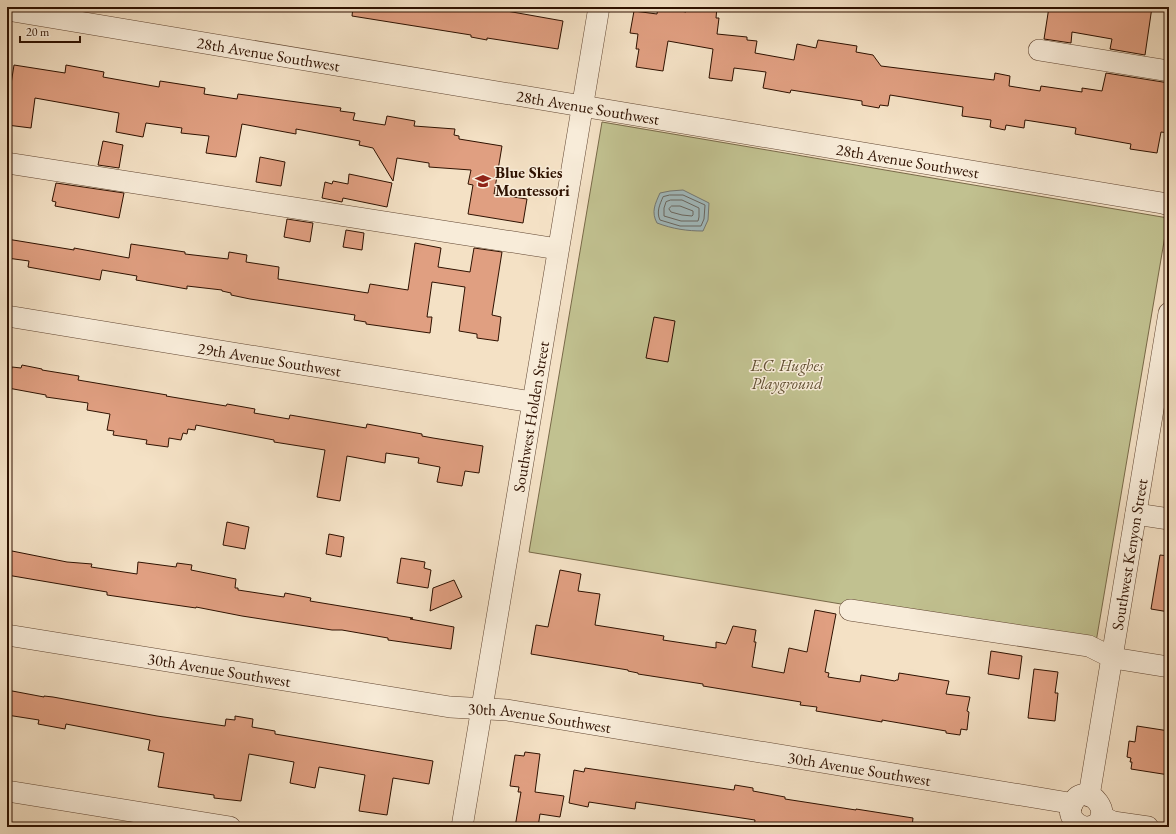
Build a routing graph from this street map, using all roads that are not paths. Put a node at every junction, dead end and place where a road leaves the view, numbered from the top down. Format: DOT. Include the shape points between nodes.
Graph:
graph roads {
  1 [pos="599,7"];
  2 [pos="7,10"];
  3 [pos="1039,50"];
  4 [pos="1169,71"];
  5 [pos="581,107"];
  6 [pos="7,163"];
  7 [pos="1169,205"];
  8 [pos="558,249"];
  9 [pos="1169,313"];
  10 [pos="7,316"];
  11 [pos="1165,363"];
  12 [pos="532,402"];
  13 [pos="1136,514"];
  14 [pos="1169,519"];
  15 [pos="850,610"];
  16 [pos="7,635"];
  17 [pos="1112,658"];
  18 [pos="1169,667"];
  19 [pos="482,709"];
  20 [pos="7,791"];
  21 [pos="1081,800"];
  22 [pos="1088,825"];
  23 [pos="230,827"];
  24 [pos="462,827"];
  25 [pos="1148,827"];
  1 -- 5 [label="street, Southwest Holden Street"];
  2 -- 5 [label="street, 28th Avenue Southwest"];
  3 -- 4 [label="street"];
  5 -- 7 [label="street, 28th Avenue Southwest"];
  5 -- 8 [label="street, Southwest Holden Street"];
  6 -- 8 [label="street"];
  8 -- 12 [label="street, Southwest Holden Street"];
  9 -- 11 [label="street, Southwest Kenyon Street"];
  10 -- 12 [label="street, 29th Avenue Southwest"];
  11 -- 13 [label="street, Southwest Kenyon Street"];
  12 -- 19 [label="street, Southwest Holden Street"];
  13 -- 14 [label="street"];
  13 -- 17 [label="street, Southwest Kenyon Street"];
  15 -- 17 [label="street" via="1089,646"];
  16 -- 19 [label="street, 30th Avenue Southwest" via="450,707"];
  17 -- 18 [label="street"];
  17 -- 21 [label="street, Southwest Kenyon Street"];
  19 -- 21 [label="street, 30th Avenue Southwest" via="546,716 1063,802"];
  19 -- 24 [label="street, Southwest Holden Street"];
  20 -- 23 [label="street"];
  21 -- 22 [label="street" via="1070,810 1076,824"];
  21 -- 22 [label="street" via="1097,800 1102,809"];
  22 -- 25 [label="street" via="1113,822"];
}
